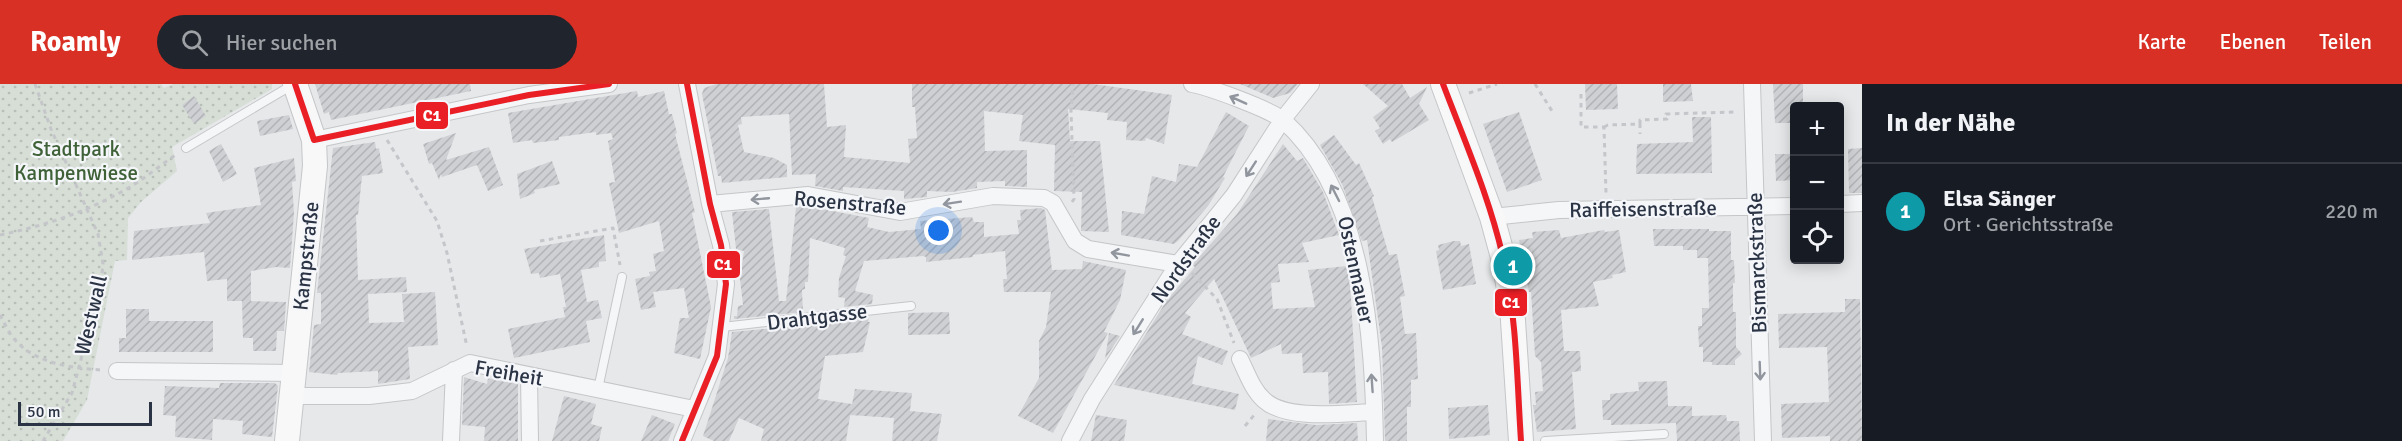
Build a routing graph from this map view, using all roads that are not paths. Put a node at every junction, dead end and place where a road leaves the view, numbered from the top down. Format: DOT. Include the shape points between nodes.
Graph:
graph roads {
  1 [pos="295,84"];
  2 [pos="609,84"];
  3 [pos="687,84"];
  4 [pos="1192,84"];
  5 [pos="1311,84"];
  6 [pos="1752,84"];
  7 [pos="1446,92"];
  8 [pos="1282,119"];
  9 [pos="314,140"];
  10 [pos="186,148"];
  11 [pos="1862,203"];
  12 [pos="710,204"];
  13 [pos="1844,204"];
  14 [pos="1790,206"];
  15 [pos="1755,208"];
  16 [pos="1492,218"];
  17 [pos="1178,264"];
  18 [pos="622,277"];
  19 [pos="911,306"];
  20 [pos="722,327"];
  21 [pos="1240,359"];
  22 [pos="454,370"];
  23 [pos="117,371"];
  24 [pos="529,376"];
  25 [pos="293,384"];
  26 [pos="598,389"];
  27 [pos="694,409"];
  28 [pos="1374,412"];
  29 [pos="1664,434"];
  30 [pos="287,441"];
  31 [pos="451,441"];
  32 [pos="530,441"];
  33 [pos="682,441"];
  34 [pos="1070,441"];
  35 [pos="1374,441"];
  36 [pos="1521,441"];
  37 [pos="1545,441"];
  38 [pos="1763,441"];
  1 -- 9 [label="street, Kampstraße"];
  1 -- 10 [label="lane"];
  2 -- 9 [label="street" via="529,95"];
  3 -- 12 [label="street"];
  8 -- 4 [label="street, one-way" via="1209,87"];
  5 -- 8 [label="street, Nordstraße"];
  6 -- 15 [label="street, Bismarckstraße"];
  7 -- 16 [label="street"];
  8 -- 17 [label="street, Nordstraße, one-way" via="1234,195"];
  28 -- 8 [label="street, Ostenmauer, one-way" via="1368,313 1343,208 1317,156"];
  9 -- 25 [label="street, Kampstraße" via="315,166"];
  11 -- 13 [label="street"];
  17 -- 12 [label="street, Rosenstraße, one-way" via="1088,249 1075,241 1053,203 1044,198 993,196 900,212 808,195"];
  12 -- 20 [label="street" via="726,284"];
  14 -- 15 [label="street, Raiffeisenstraße"];
  15 -- 16 [label="street, Raiffeisenstraße" via="1559,210"];
  15 -- 38 [label="street, Bismarckstraße, one-way"];
  16 -- 36 [label="street" via="1512,306"];
  17 -- 34 [label="street, Nordstraße, one-way" via="1092,399"];
  18 -- 26 [label="lane"];
  19 -- 20 [label="lane, Drahtgasse"];
  20 -- 27 [label="street" via="717,356"];
  21 -- 28 [label="street" via="1252,386 1265,401 1292,412"];
  22 -- 24 [label="street, Freiheit" via="470,363"];
  22 -- 25 [label="street, Freiheit" via="412,391 369,396"];
  22 -- 31 [label="street"];
  23 -- 25 [label="street"];
  24 -- 26 [label="street, Freiheit"];
  24 -- 32 [label="street"];
  25 -- 30 [label="street, Kampstraße"];
  26 -- 27 [label="street, Freiheit"];
  27 -- 33 [label="street"];
  28 -- 35 [label="street, Ostenmauer"];
  29 -- 37 [label="lane"];
}
